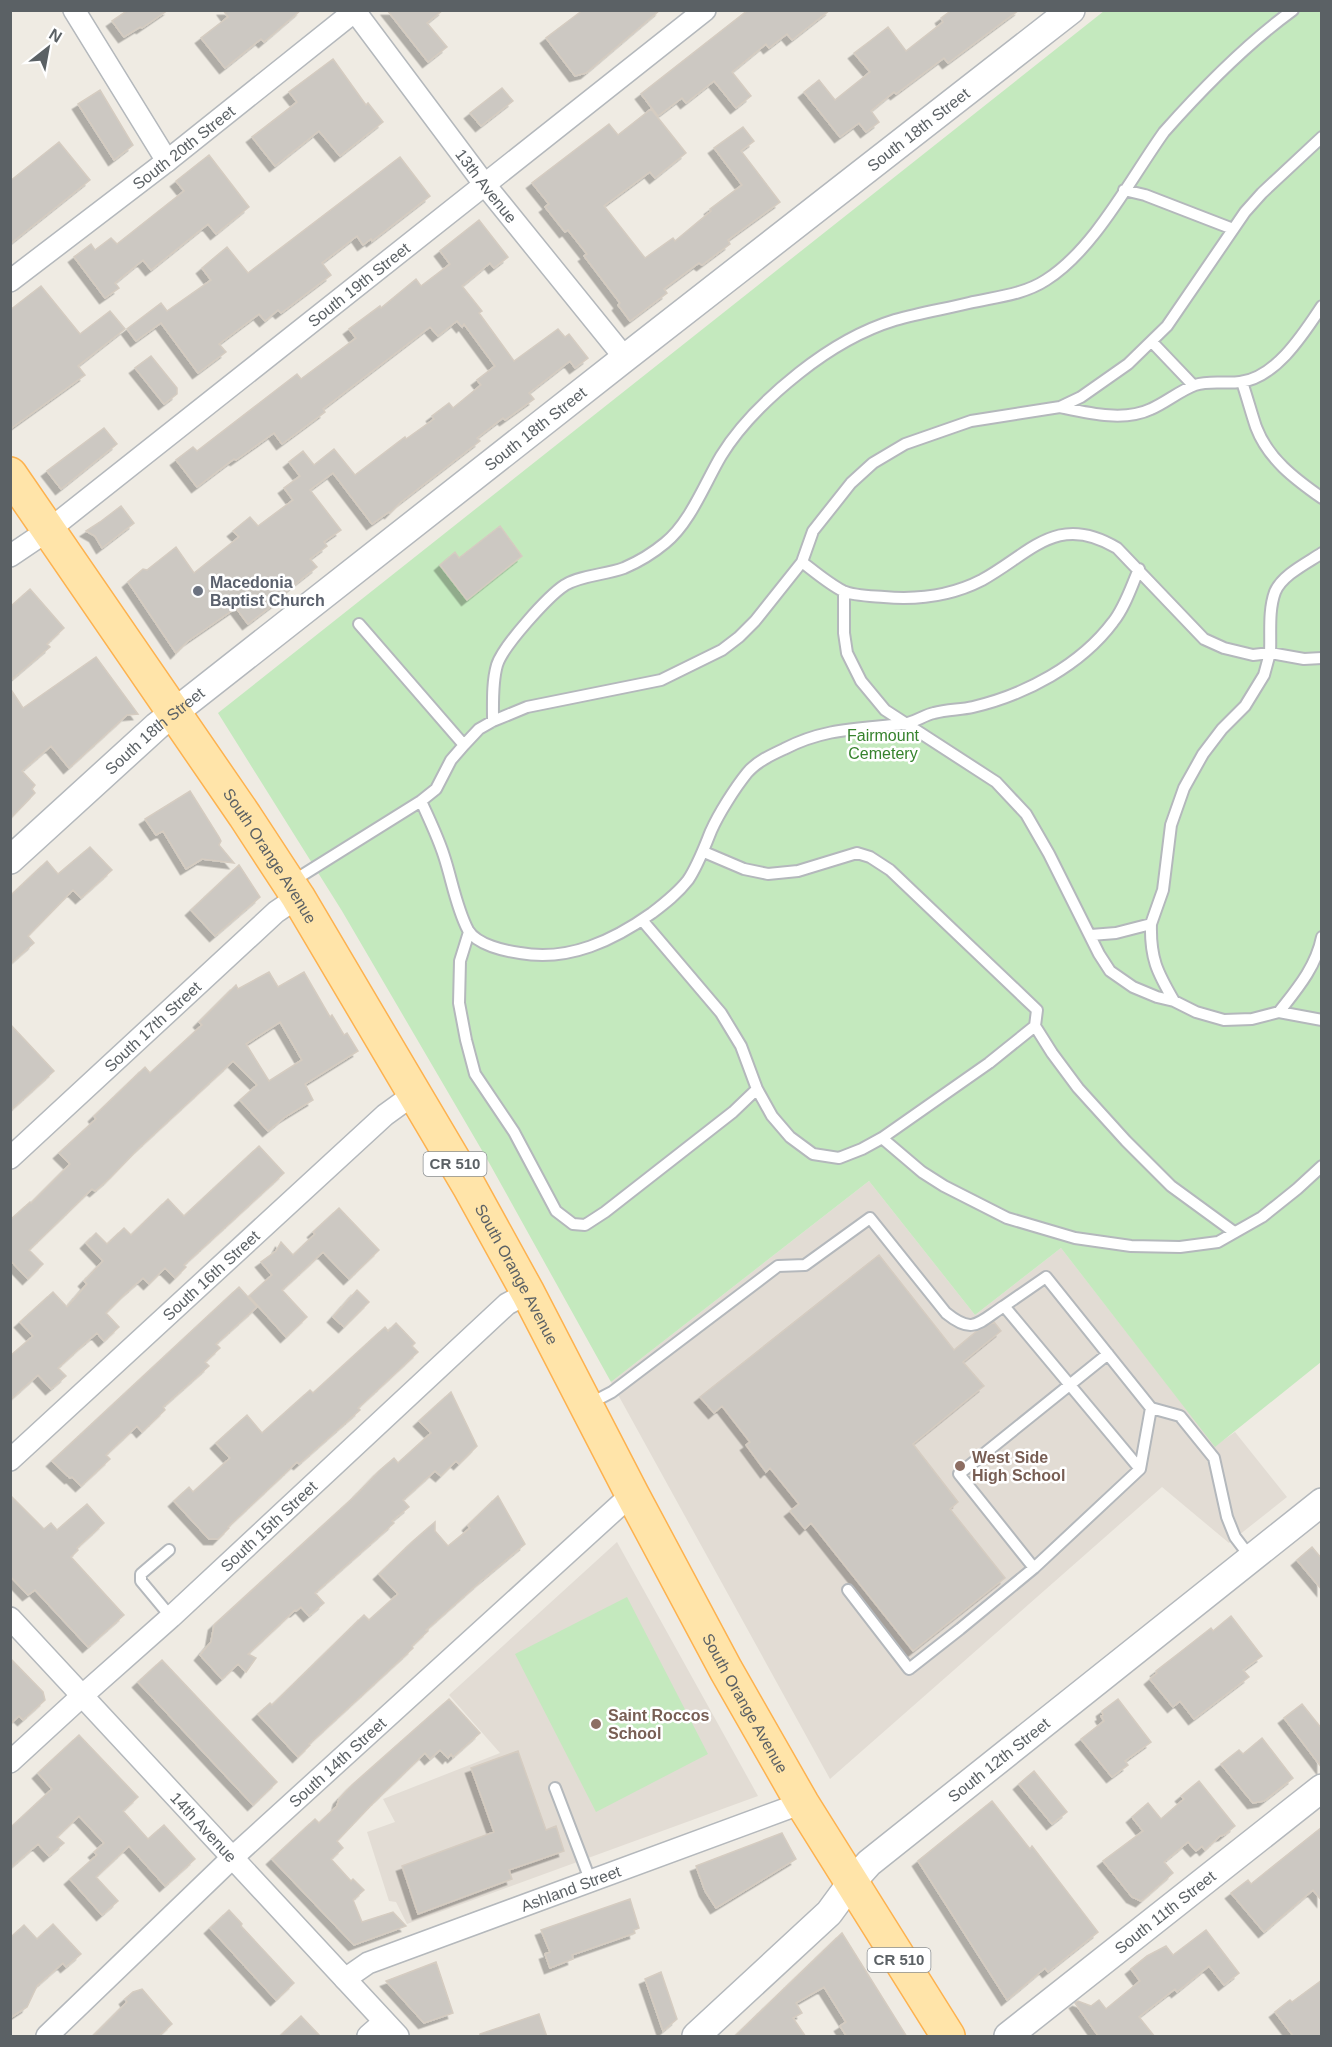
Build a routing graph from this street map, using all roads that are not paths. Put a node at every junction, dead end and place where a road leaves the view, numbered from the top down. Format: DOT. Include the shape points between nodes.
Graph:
graph roads {
  1 [pos="74,10"];
  2 [pos="705,10"];
  3 [pos="1071,10"];
  4 [pos="1293,10"];
  5 [pos="355,11"];
  6 [pos="1322,137"];
  7 [pos="167,161"];
  8 [pos="485,185"];
  9 [pos="1124,190"];
  10 [pos="1233,229"];
  11 [pos="10,281"];
  12 [pos="1322,306"];
  13 [pos="1152,342"];
  14 [pos="625,358"];
  15 [pos="1242,382"];
  16 [pos="1193,385"];
  17 [pos="1060,407"];
  18 [pos="10,474"];
  19 [pos="1322,498"];
  20 [pos="50,529"];
  21 [pos="1322,553"];
  22 [pos="10,556"];
  23 [pos="802,562"];
  24 [pos="1139,569"];
  25 [pos="844,592"];
  26 [pos="359,624"];
  27 [pos="1270,654"];
  28 [pos="1322,658"];
  29 [pos="175,713"];
  30 [pos="493,721"];
  31 [pos="906,724"];
  32 [pos="464,745"];
  33 [pos="421,801"];
  34 [pos="704,852"];
  35 [pos="10,860"];
  36 [pos="293,891"];
  37 [pos="642,920"];
  38 [pos="1151,924"];
  39 [pos="469,933"];
  40 [pos="1091,935"];
  41 [pos="1322,937"];
  42 [pos="1174,1001"];
  43 [pos="1279,1012"];
  44 [pos="1322,1020"];
  45 [pos="1035,1026"];
  46 [pos="758,1089"];
  47 [pos="414,1094"];
  48 [pos="882,1138"];
  49 [pos="10,1158"];
  50 [pos="1322,1166"];
  51 [pos="1234,1232"];
  52 [pos="528,1293"];
  53 [pos="1004,1306"];
  54 [pos="1108,1354"];
  55 [pos="1069,1385"];
  56 [pos="586,1406"];
  57 [pos="1151,1408"];
  58 [pos="10,1460"];
  59 [pos="1140,1469"];
  60 [pos="632,1494"];
  61 [pos="1322,1503"];
  62 [pos="169,1550"];
  63 [pos="1251,1558"];
  64 [pos="1034,1568"];
  65 [pos="849,1590"];
  66 [pos="171,1617"];
  67 [pos="10,1618"];
  68 [pos="82,1695"];
  69 [pos="10,1762"];
  70 [pos="555,1788"];
  71 [pos="1322,1788"];
  72 [pos="802,1803"];
  73 [pos="232,1858"];
  74 [pos="591,1882"];
  75 [pos="850,1883"];
  76 [pos="345,1979"];
  77 [pos="391,2029"];
  78 [pos="47,2037"];
  79 [pos="368,2037"];
  80 [pos="696,2037"];
  81 [pos="948,2037"];
  82 [pos="1008,2037"];
  1 -- 7 [label="street"];
  2 -- 8 [label="street, South 19th Street"];
  3 -- 14 [label="street, South 18th Street"];
  4 -- 9 [label="lane" via="1203,88 1164,132"];
  5 -- 7 [label="street, South 20th Street"];
  5 -- 8 [label="street, 13th Avenue"];
  6 -- 10 [label="lane" via="1262,193"];
  7 -- 11 [label="street, South 20th Street"];
  8 -- 14 [label="street, 13th Avenue"];
  8 -- 20 [label="street, South 19th Street"];
  9 -- 10 [label="lane"];
  9 -- 30 [label="lane" via="1090,238 1045,281 1017,293 894,320 857,335 799,373 743,426 681,525 666,542 624,568 565,585 537,610 497,663"];
  10 -- 13 [label="lane" via="1178,311"];
  12 -- 15 [label="lane" via="1283,358 1260,375"];
  13 -- 16 [label="lane"];
  13 -- 17 [label="lane" via="1128,364"];
  14 -- 29 [label="street, South 18th Street"];
  15 -- 16 [label="lane"];
  15 -- 19 [label="lane" via="1257,429 1273,457 1288,474"];
  16 -- 17 [label="lane" via="1147,411 1120,416"];
  17 -- 23 [label="lane" via="971,421 905,444 851,483 813,531"];
  18 -- 20 [label="main road, South Orange Avenue / CR 510"];
  20 -- 22 [label="street, South 19th Street"];
  20 -- 29 [label="main road, South Orange Avenue / CR 510"];
  21 -- 27 [label="lane" via="1288,576 1275,591"];
  23 -- 25 [label="lane"];
  23 -- 30 [label="lane" via="739,637 699,662 662,680 527,707"];
  24 -- 25 [label="lane" via="1100,538 1058,535 1038,543 981,580 933,597 901,599"];
  24 -- 27 [label="lane" via="1204,639 1234,651"];
  24 -- 31 [label="lane" via="1115,620 1089,647 1056,672 1015,694 973,707 934,713"];
  25 -- 31 [label="lane" via="847,653 861,681 885,710"];
  26 -- 32 [label="lane"];
  27 -- 28 [label="lane"];
  27 -- 38 [label="lane" via="1264,675 1245,706 1203,754 1184,788"];
  29 -- 35 [label="street, South 18th Street"];
  29 -- 36 [label="main road, South Orange Avenue / CR 510"];
  30 -- 32 [label="lane"];
  31 -- 34 [label="lane" via="825,733 768,756 748,772 712,829"];
  31 -- 40 [label="lane" via="996,782 1026,814"];
  32 -- 33 [label="lane" via="435,789"];
  33 -- 36 [label="lane"];
  33 -- 39 [label="lane" via="444,855"];
  34 -- 37 [label="lane" via="671,899"];
  34 -- 45 [label="lane" via="744,869 768,874 798,871 857,853 870,857 890,870 1037,1010"];
  36 -- 47 [label="main road, South Orange Avenue / CR 510"];
  36 -- 49 [label="street, South 17th Street" via="276,912"];
  37 -- 39 [label="lane" via="616,937 552,955 489,946"];
  37 -- 46 [label="lane" via="721,1013 741,1047"];
  38 -- 40 [label="lane"];
  38 -- 42 [label="lane" via="1151,947 1160,977"];
  39 -- 46 [label="lane" via="460,961 459,1003 475,1074 513,1132 556,1211 573,1224 585,1225 605,1212"];
  40 -- 42 [label="lane" via="1110,971 1134,987"];
  41 -- 43 [label="lane" via="1319,952 1304,980"];
  42 -- 43 [label="lane" via="1224,1020 1252,1019"];
  43 -- 44 [label="lane"];
  45 -- 48 [label="lane"];
  45 -- 51 [label="lane" via="1078,1088 1126,1141 1171,1186"];
  46 -- 48 [label="lane" via="772,1116 790,1137 813,1154 839,1158"];
  47 -- 52 [label="main road, South Orange Avenue / CR 510"];
  47 -- 58 [label="street, South 16th Street" via="385,1116"];
  48 -- 51 [label="lane" via="944,1186 1007,1218 1075,1238 1131,1246 1180,1246 1218,1242"];
  50 -- 51 [label="lane" via="1262,1217"];
  52 -- 56 [label="main road, South Orange Avenue / CR 510"];
  52 -- 66 [label="street, South 15th Street" via="507,1304"];
  53 -- 54 [label="lane" via="1046,1277"];
  53 -- 55 [label="lane"];
  53 -- 56 [label="lane" via="975,1325 963,1325 953,1319 870,1218 805,1265 778,1266 612,1392"];
  54 -- 55 [label="lane"];
  54 -- 57 [label="lane"];
  55 -- 59 [label="lane"];
  55 -- 64 [label="lane" via="959,1474"];
  56 -- 60 [label="main road, South Orange Avenue / CR 510"];
  57 -- 59 [label="lane"];
  57 -- 63 [label="lane" via="1180,1416 1214,1458 1227,1517 1235,1537"];
  59 -- 64 [label="lane"];
  60 -- 72 [label="main road, South Orange Avenue / CR 510"];
  60 -- 73 [label="street, South 14th Street"];
  61 -- 63 [label="street, South 12th Street"];
  62 -- 66 [label="lane" via="141,1574 141,1581"];
  63 -- 75 [label="street, South 12th Street" via="939,1805"];
  64 -- 65 [label="lane" via="909,1669"];
  66 -- 68 [label="street, South 15th Street"];
  67 -- 68 [label="street, 14th Avenue"];
  68 -- 69 [label="street, South 15th Street"];
  68 -- 73 [label="street, 14th Avenue"];
  70 -- 74 [label="lane"];
  71 -- 82 [label="street, South 11th Street"];
  72 -- 74 [label="street, Ashland Street"];
  72 -- 75 [label="main road, South Orange Avenue / CR 510"];
  73 -- 76 [label="street, 14th Avenue"];
  73 -- 78 [label="street, South 14th Street"];
  74 -- 76 [label="street, Ashland Street" via="368,1964"];
  75 -- 80 [label="street, South 12th Street" via="829,1912"];
  75 -- 81 [label="main road, South Orange Avenue / CR 510"];
  76 -- 77 [label="street, 14th Avenue"];
  77 -- 79 [label="street"];
}
